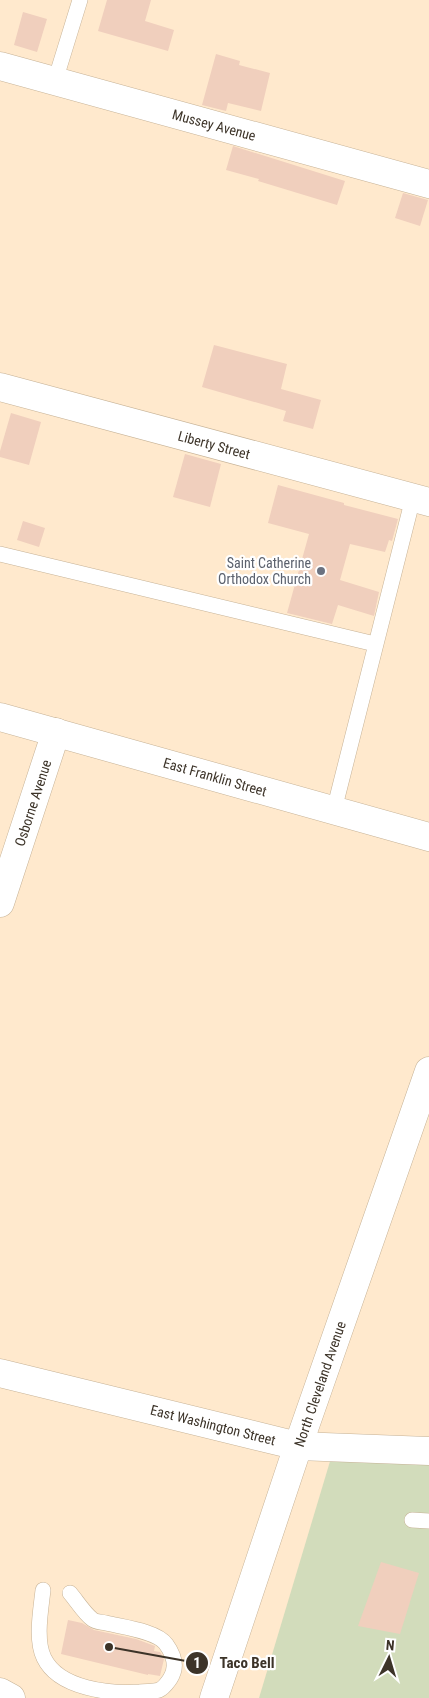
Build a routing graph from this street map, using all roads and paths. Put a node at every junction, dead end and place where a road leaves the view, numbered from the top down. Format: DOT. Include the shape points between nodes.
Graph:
graph roads {
  1 [pos="80,0"];
  2 [pos="0,66"];
  3 [pos="55,81"];
  4 [pos="429,184"];
  5 [pos="0,387"];
  6 [pos="421,500"];
  7 [pos="0,554"];
  8 [pos="375,644"];
  9 [pos="0,717"];
  10 [pos="56,732"];
  11 [pos="334,810"];
  12 [pos="429,837"];
  13 [pos="0,903"];
  14 [pos="429,1071"];
  15 [pos="0,1373"];
  16 [pos="298,1446"];
  17 [pos="429,1451"];
  18 [pos="412,1520"];
  19 [pos="429,1521"];
  20 [pos="43,1590"];
  21 [pos="70,1593"];
  22 [pos="0,1692"];
  23 [pos="11,1698"];
  24 [pos="214,1698"];
  1 -- 3 [label="lane"];
  2 -- 3 [label="street, Mussey Avenue"];
  3 -- 4 [label="street, Mussey Avenue"];
  5 -- 6 [label="street, Liberty Street"];
  6 -- 8 [label="lane"];
  7 -- 8 [label="lane"];
  8 -- 11 [label="lane"];
  9 -- 10 [label="street, East Franklin Street"];
  10 -- 11 [label="street, East Franklin Street"];
  10 -- 13 [label="street, Osborne Avenue"];
  11 -- 12 [label="street, East Franklin Street"];
  14 -- 16 [label="street, North Cleveland Avenue"];
  15 -- 16 [label="street, East Washington Street"];
  16 -- 17 [label="street, East Washington Street"];
  16 -- 24 [label="street, North Cleveland Avenue"];
  18 -- 19 [label="lane"];
  20 -- 21 [label="lane" via="41,1650 44,1659 60,1676 83,1687 108,1691 136,1692 165,1686 173,1674 175,1663 165,1642 147,1633 92,1620"];
  22 -- 23 [label="street"];
}
